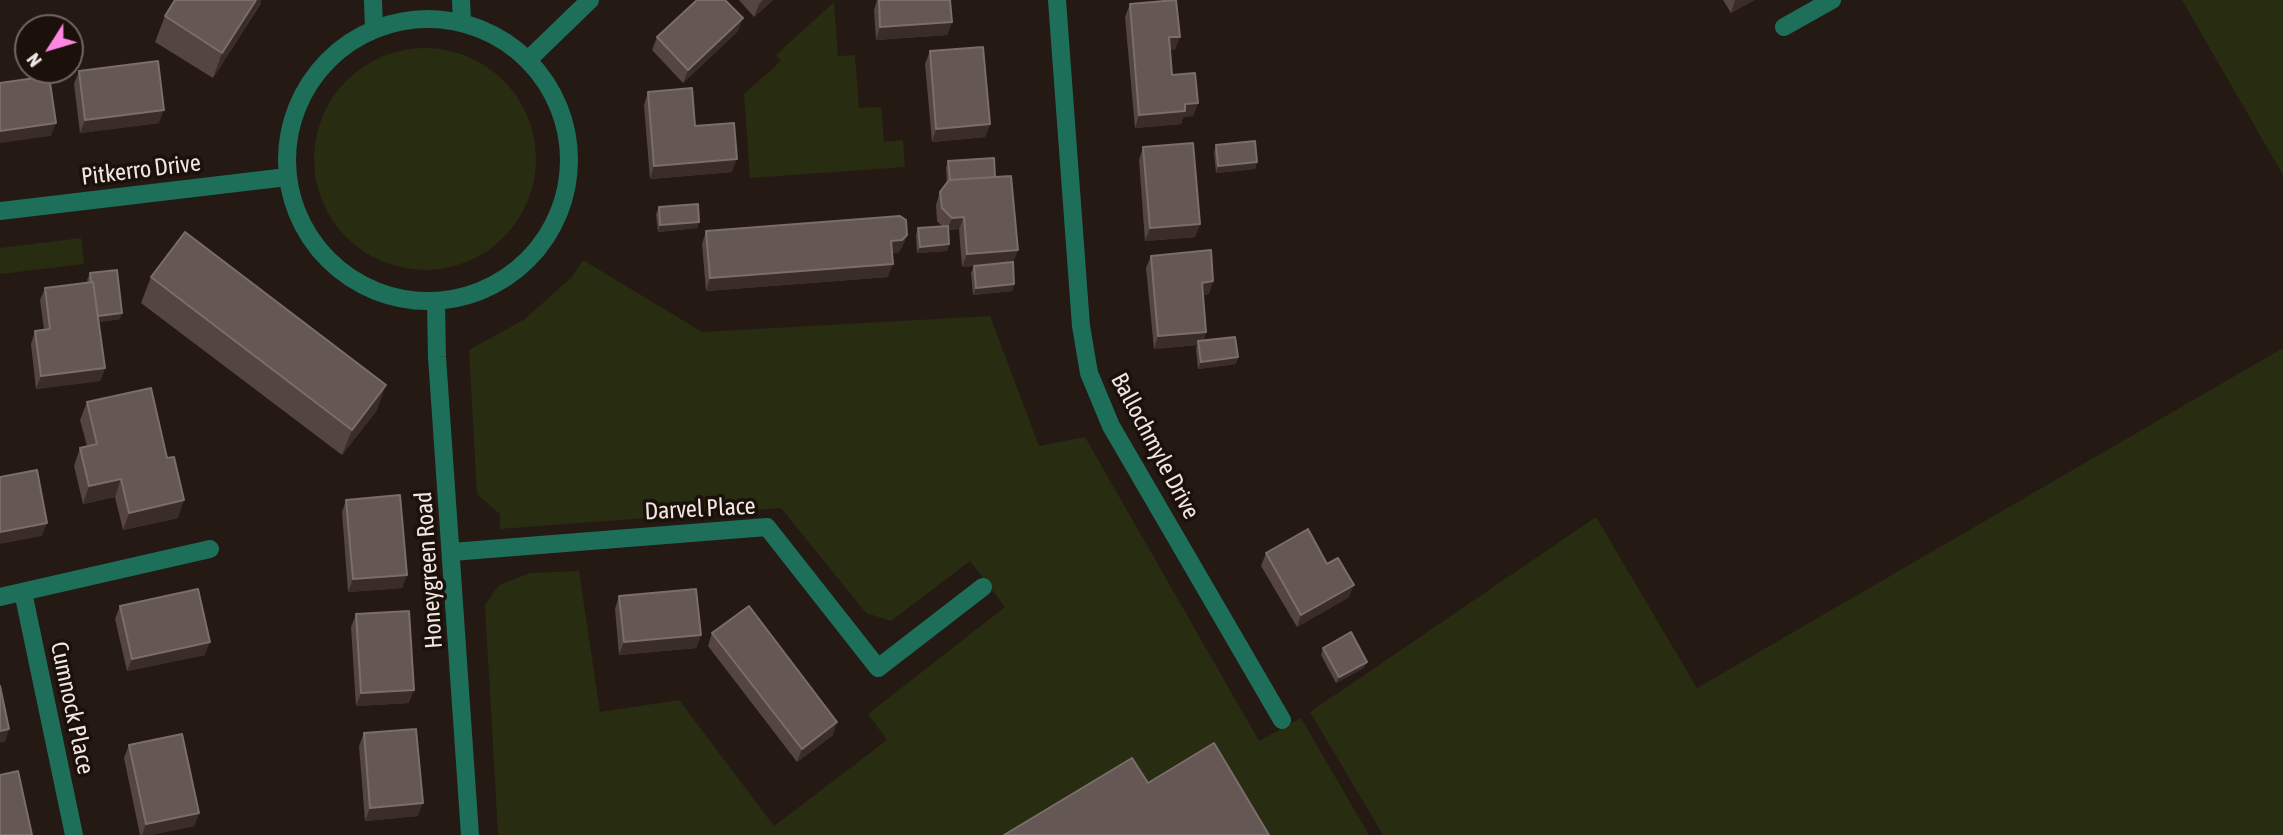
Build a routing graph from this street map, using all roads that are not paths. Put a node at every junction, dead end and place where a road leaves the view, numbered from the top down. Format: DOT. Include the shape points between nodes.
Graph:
graph roads {
  1 [pos="373,0"];
  2 [pos="461,0"];
  3 [pos="590,0"];
  4 [pos="1057,0"];
  5 [pos="1832,0"];
  6 [pos="462,22"];
  7 [pos="1784,27"];
  8 [pos="374,29"];
  9 [pos="528,60"];
  10 [pos="287,177"];
  11 [pos="0,211"];
  12 [pos="436,302"];
  13 [pos="210,549"];
  14 [pos="452,552"];
  15 [pos="983,587"];
  16 [pos="23,592"];
  17 [pos="0,597"];
  18 [pos="1282,720"];
  19 [pos="74,835"];
  20 [pos="470,835"];
  1 -- 8 [label="street"];
  2 -- 6 [label="street"];
  3 -- 9 [label="street"];
  4 -- 18 [label="street, Ballochmyle Drive" via="1088,373 1111,426"];
  5 -- 7 [label="street"];
  6 -- 8 [label="street" via="418,19"];
  6 -- 9 [label="street" via="498,37"];
  8 -- 10 [label="street" via="335,53 305,88 289,131"];
  9 -- 12 [label="street" via="559,105 570,158 561,211 532,257 489,289"];
  10 -- 11 [label="street, Pitkerro Drive"];
  10 -- 12 [label="street" via="303,228 337,270 383,296"];
  12 -- 14 [label="street, Honeygreen Road"];
  13 -- 16 [label="street"];
  14 -- 15 [label="street, Darvel Place" via="767,527 878,668"];
  14 -- 20 [label="street, Honeygreen Road"];
  16 -- 17 [label="street"];
  16 -- 19 [label="street, Cumnock Place"];
}
